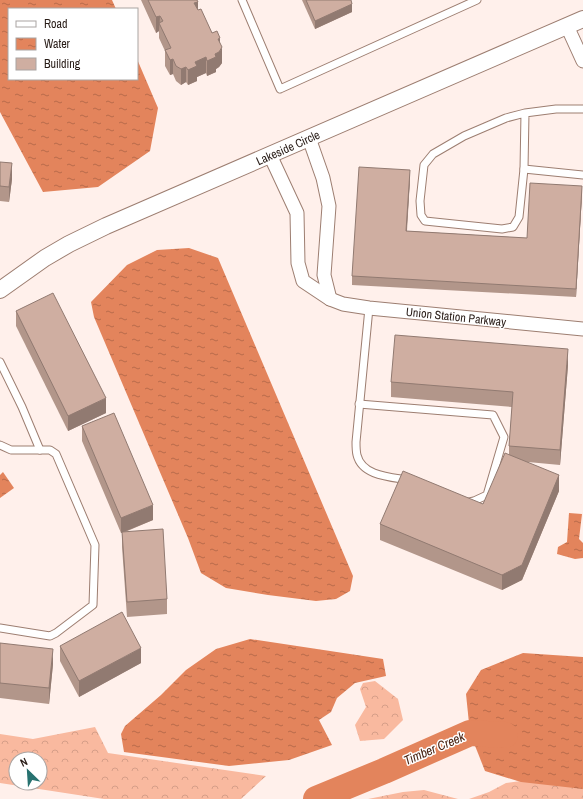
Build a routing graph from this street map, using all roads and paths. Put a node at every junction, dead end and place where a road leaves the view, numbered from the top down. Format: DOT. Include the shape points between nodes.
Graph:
graph roads {
  1 [pos="242,0"];
  2 [pos="478,0"];
  3 [pos="583,19"];
  4 [pos="567,26"];
  5 [pos="583,61"];
  6 [pos="583,109"];
  7 [pos="525,112"];
  8 [pos="309,138"];
  9 [pos="270,155"];
  10 [pos="524,169"];
  11 [pos="583,175"];
  12 [pos="0,290"];
  13 [pos="330,299"];
  14 [pos="369,308"];
  15 [pos="583,329"];
  16 [pos="0,362"];
  17 [pos="360,404"];
  18 [pos="0,445"];
  19 [pos="40,450"];
  20 [pos="415,483"];
  21 [pos="456,500"];
  22 [pos="0,628"];
  1 -- 2 [label="lane" via="280,89"];
  3 -- 4 [label="street, Lakeside Circle"];
  4 -- 5 [label="street"];
  4 -- 8 [label="street, Lakeside Circle"];
  6 -- 7 [label="lane"];
  7 -- 10 [label="lane"];
  7 -- 10 [label="lane" via="464,136 433,154 424,165 421,215 425,221 481,228 513,227 519,217"];
  8 -- 9 [label="street, Lakeside Circle"];
  8 -- 13 [label="street" via="323,178 329,206 324,275"];
  9 -- 12 [label="street, Lakeside Circle" via="69,244"];
  9 -- 13 [label="street, Union Station Parkway" via="297,213 298,263 303,281"];
  10 -- 11 [label="lane"];
  13 -- 14 [label="street, Union Station Parkway"];
  14 -- 15 [label="street, Union Station Parkway"];
  14 -- 17 [label="lane"];
  16 -- 19 [label="lane"];
  17 -- 20 [label="lane" via="356,442 357,455 362,464 373,474"];
  17 -- 21 [label="lane" via="493,415 504,437 487,495 463,503"];
  18 -- 19 [label="lane" via="11,450"];
  19 -- 22 [label="lane" via="50,450 56,454 94,545 93,602 50,636"];
}
